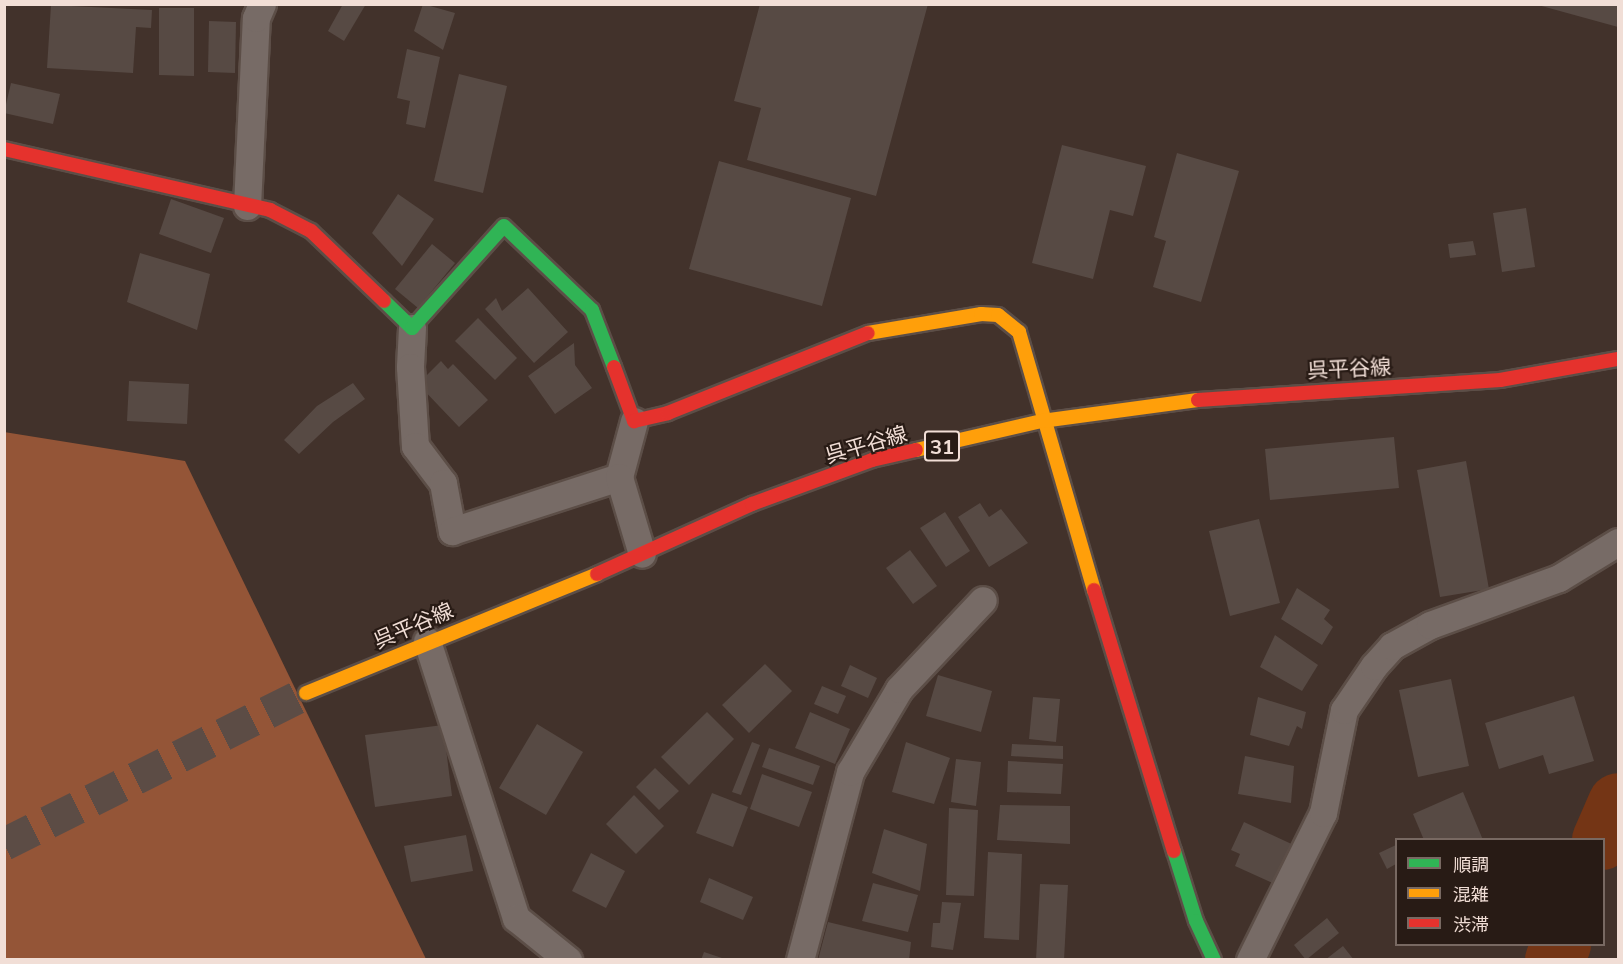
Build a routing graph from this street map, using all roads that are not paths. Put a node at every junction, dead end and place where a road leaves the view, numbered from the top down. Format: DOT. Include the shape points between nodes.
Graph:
graph roads {
  1 [pos="262,4"];
  2 [pos="4,149"];
  3 [pos="247,206"];
  4 [pos="412,328"];
  5 [pos="1618,359"];
  6 [pos="634,421"];
  7 [pos="1042,421"];
  8 [pos="619,477"];
  9 [pos="1618,543"];
  10 [pos="642,554"];
  11 [pos="983,600"];
  12 [pos="427,640"];
  13 [pos="306,693"];
  14 [pos="568,960"];
  15 [pos="800,960"];
  16 [pos="1214,960"];
  17 [pos="1250,960"];
  1 -- 3 [label="street" via="256,18"];
  2 -- 3 [label="street"];
  3 -- 4 [label="street" via="270,210 311,231"];
  4 -- 6 [label="street" via="504,226 592,310"];
  4 -- 8 [label="street" via="415,446 443,483 452,531"];
  5 -- 7 [label="street, 呉平谷線 / 31" via="1500,380 1216,397"];
  6 -- 7 [label="street" via="668,413 858,335 981,314 998,315 1019,332"];
  6 -- 8 [label="street"];
  7 -- 10 [label="street, 呉平谷線 / 31" via="872,460 752,504"];
  7 -- 16 [label="street" via="1168,831"];
  8 -- 10 [label="street"];
  9 -- 17 [label="street" via="1559,578 1430,626 1392,646 1380,659 1344,710 1323,813"];
  10 -- 12 [label="street, 呉平谷線 / 31"];
  11 -- 15 [label="street" via="899,689 850,772"];
  12 -- 13 [label="street, 呉平谷線 / 31"];
  12 -- 14 [label="street" via="516,918"];
}
